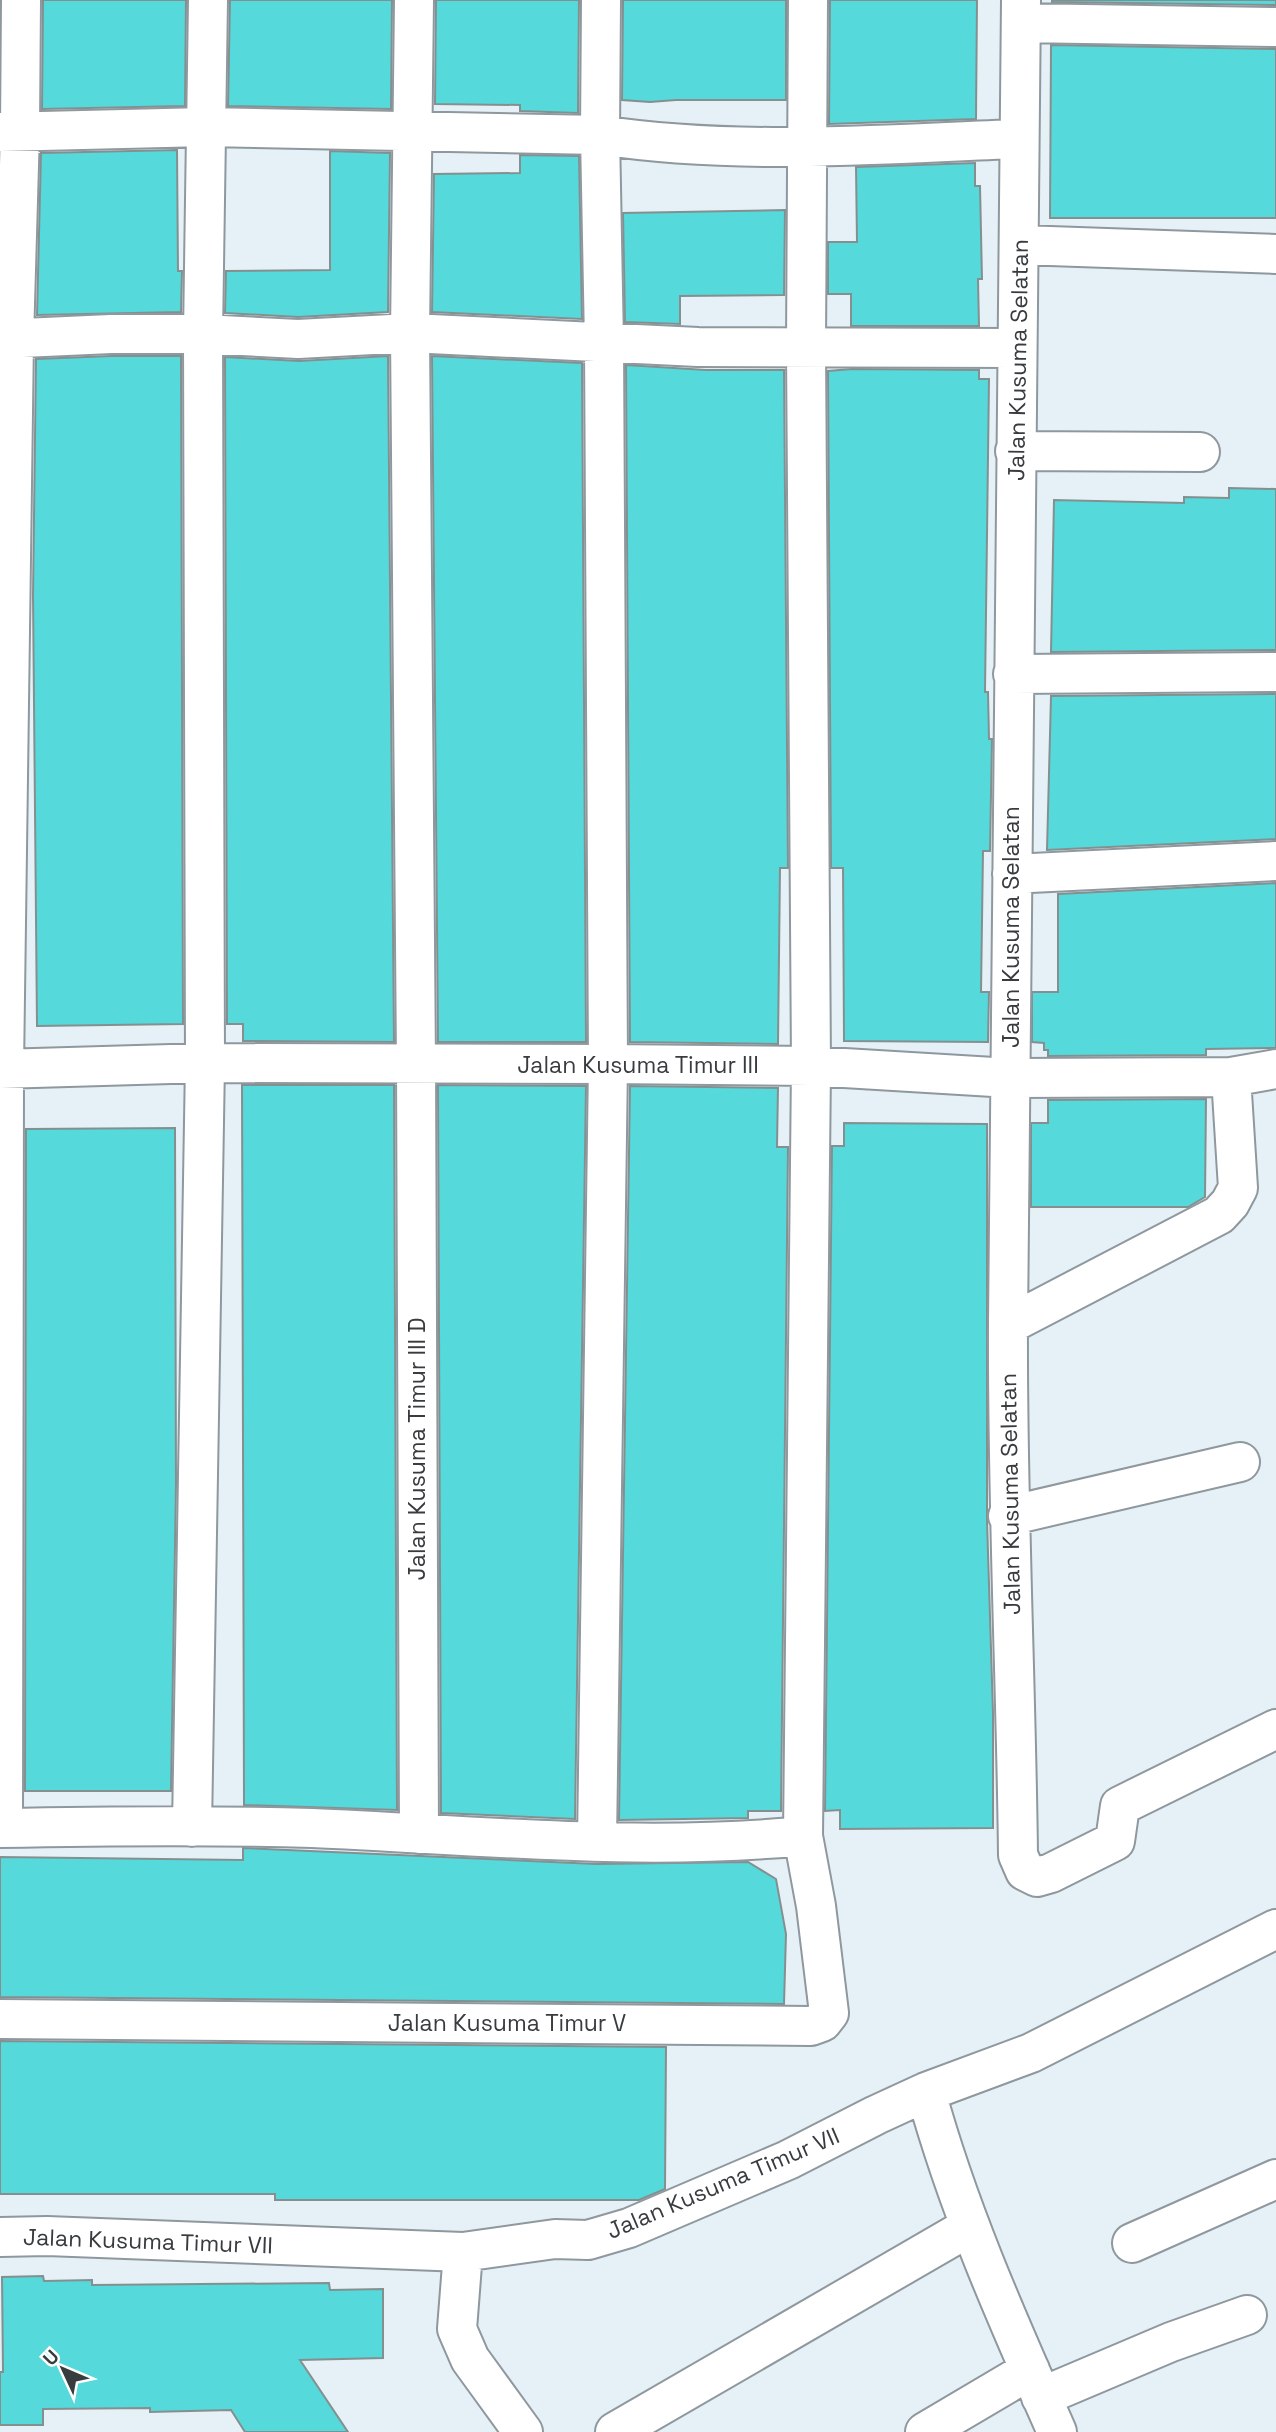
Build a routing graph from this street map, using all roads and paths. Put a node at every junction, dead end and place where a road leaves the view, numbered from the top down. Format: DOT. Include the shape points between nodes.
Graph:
graph roads {
  1 [pos="21,0"];
  2 [pos="208,0"];
  3 [pos="414,0"];
  4 [pos="601,0"];
  5 [pos="808,0"];
  6 [pos="1021,12"];
  7 [pos="1276,27"];
  8 [pos="206,127"];
  9 [pos="10,131"];
  10 [pos="412,131"];
  11 [pos="600,135"];
  12 [pos="1019,139"];
  13 [pos="808,146"];
  14 [pos="1021,245"];
  15 [pos="1276,254"];
  16 [pos="410,333"];
  17 [pos="203,334"];
  18 [pos="7,339"];
  19 [pos="604,342"];
  20 [pos="806,348"];
  21 [pos="1017,348"];
  22 [pos="1015,451"];
  23 [pos="1200,452"];
  24 [pos="1276,672"];
  25 [pos="1013,674"];
  26 [pos="1276,861"];
  27 [pos="1012,874"];
  28 [pos="205,1063"];
  29 [pos="416,1064"];
  30 [pos="608,1064"];
  31 [pos="811,1066"];
  32 [pos="2,1069"];
  33 [pos="1276,1069"];
  34 [pos="1231,1077"];
  35 [pos="1010,1078"];
  36 [pos="1008,1325"];
  37 [pos="1240,1462"];
  38 [pos="1008,1516"];
  39 [pos="1276,1729"];
  40 [pos="192,1827"];
  41 [pos="1,1828"];
  42 [pos="419,1834"];
  43 [pos="803,1836"];
  44 [pos="597,1842"];
  45 [pos="1276,1929"];
  46 [pos="0,2019"];
  47 [pos="926,2092"];
  48 [pos="1276,2179"];
  49 [pos="969,2227"];
  50 [pos="0,2237"];
  51 [pos="1132,2243"];
  52 [pos="463,2252"];
  53 [pos="1247,2315"];
  54 [pos="1036,2383"];
  55 [pos="523,2432"];
  56 [pos="615,2432"];
  57 [pos="925,2432"];
  58 [pos="1057,2432"];
  1 -- 9 [label="street"];
  2 -- 8 [label="street"];
  3 -- 10 [label="street, Jalan Kusuma Timur III D"];
  4 -- 11 [label="street"];
  5 -- 13 [label="street"];
  6 -- 7 [label="street"];
  6 -- 12 [label="street, Jalan Kusuma Selatan"];
  8 -- 9 [label="street"];
  8 -- 10 [label="street"];
  8 -- 17 [label="street"];
  9 -- 18 [label="street"];
  10 -- 11 [label="street"];
  10 -- 16 [label="street, Jalan Kusuma Timur III D"];
  11 -- 13 [label="street" via="655,144"];
  11 -- 19 [label="street"];
  12 -- 13 [label="street"];
  12 -- 14 [label="street, Jalan Kusuma Selatan"];
  13 -- 20 [label="street"];
  14 -- 15 [label="street"];
  14 -- 21 [label="street, Jalan Kusuma Selatan"];
  16 -- 17 [label="street" via="298,339"];
  16 -- 19 [label="street"];
  16 -- 29 [label="street, Jalan Kusuma Timur III D"];
  17 -- 18 [label="street"];
  17 -- 28 [label="street"];
  18 -- 32 [label="street"];
  19 -- 20 [label="street"];
  19 -- 30 [label="street"];
  20 -- 21 [label="street"];
  20 -- 31 [label="street"];
  21 -- 22 [label="street, Jalan Kusuma Selatan"];
  22 -- 23 [label="street"];
  22 -- 25 [label="street, Jalan Kusuma Selatan"];
  24 -- 25 [label="street"];
  25 -- 27 [label="street, Jalan Kusuma Selatan"];
  26 -- 27 [label="street"];
  27 -- 35 [label="street, Jalan Kusuma Selatan"];
  28 -- 29 [label="street, Jalan Kusuma Timur III"];
  28 -- 32 [label="street, Jalan Kusuma Timur III"];
  28 -- 40 [label="street"];
  29 -- 30 [label="street, Jalan Kusuma Timur III"];
  29 -- 42 [label="street, Jalan Kusuma Timur III D"];
  30 -- 31 [label="street, Jalan Kusuma Timur III"];
  30 -- 44 [label="street"];
  31 -- 35 [label="street, Jalan Kusuma Timur III"];
  31 -- 43 [label="street"];
  32 -- 41 [label="street"];
  33 -- 34 [label="street, Jalan Kusuma Timur III"];
  34 -- 35 [label="street, Jalan Kusuma Timur III"];
  34 -- 36 [label="street" via="1238,1188 1230,1203 1219,1215"];
  35 -- 36 [label="street, Jalan Kusuma Selatan"];
  36 -- 38 [label="street, Jalan Kusuma Selatan"];
  37 -- 38 [label="street"];
  38 -- 39 [label="street, Jalan Kusuma Selatan" via="1018,1854 1025,1871 1037,1877 1051,1873 1115,1841 1120,1806"];
  40 -- 41 [label="street"];
  40 -- 42 [label="street"];
  42 -- 44 [label="street"];
  43 -- 44 [label="street" via="702,1843"];
  43 -- 46 [label="street, Jalan Kusuma Timur V" via="829,2013 811,2026"];
  45 -- 47 [label="street, Jalan Kusuma Timur VII" via="1031,2053"];
  47 -- 49 [label="street"];
  47 -- 52 [label="street, Jalan Kusuma Timur VII" via="788,2160 629,2228 588,2240 555,2239"];
  48 -- 51 [label="street"];
  49 -- 54 [label="street"];
  49 -- 56 [label="street"];
  50 -- 52 [label="street, Jalan Kusuma Timur VII"];
  52 -- 55 [label="street" via="457,2329 470,2359"];
  53 -- 54 [label="street"];
  54 -- 57 [label="street"];
  54 -- 58 [label="street"];
}
